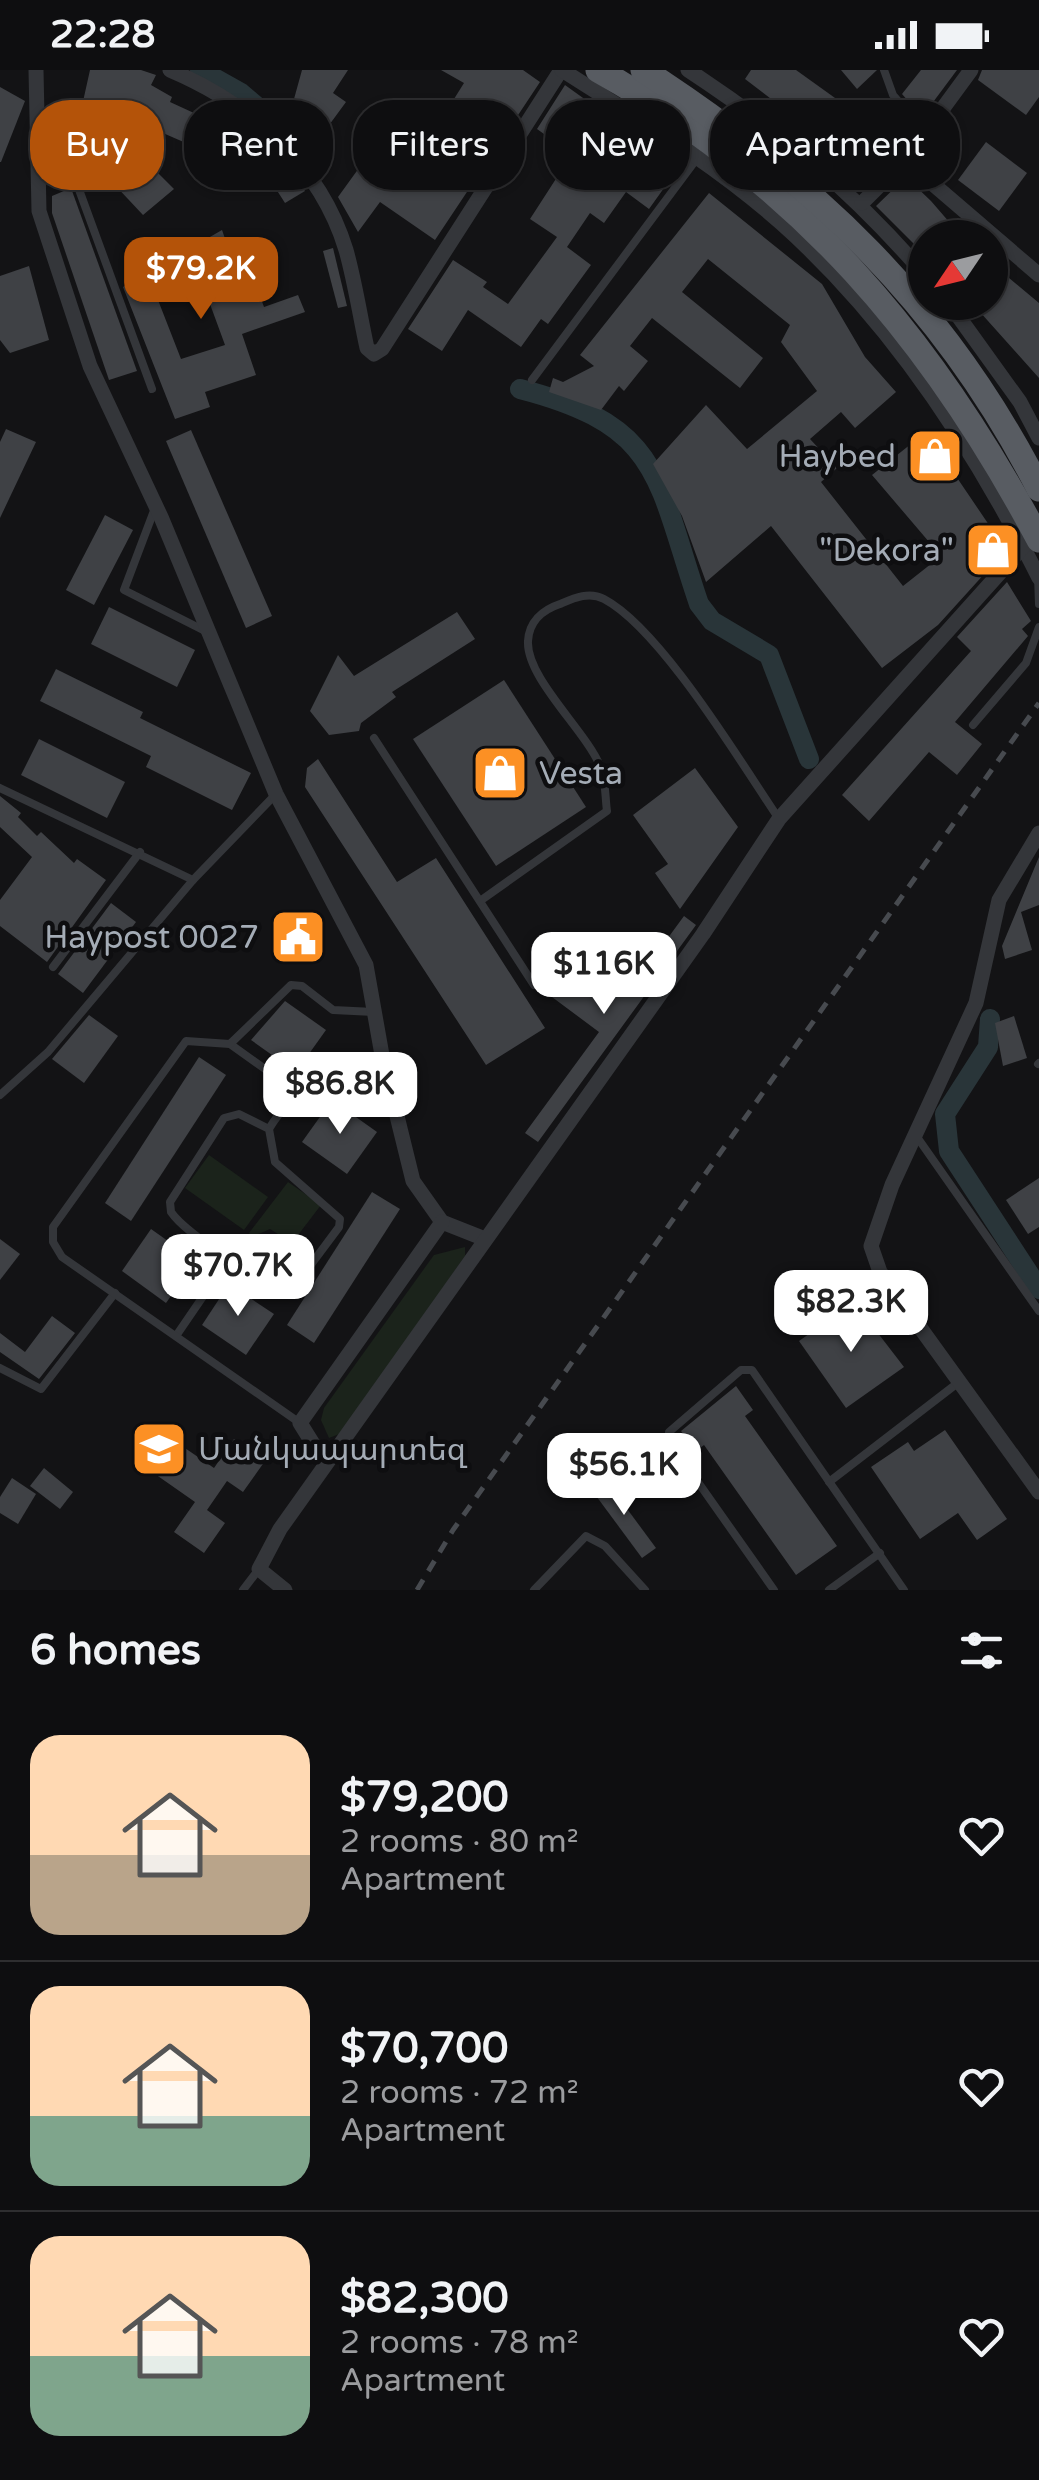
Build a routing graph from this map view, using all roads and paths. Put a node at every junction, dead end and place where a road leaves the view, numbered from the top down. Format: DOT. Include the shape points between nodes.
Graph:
graph roads {
  1 [pos="36,70"];
  2 [pos="170,70"];
  3 [pos="562,70"];
  4 [pos="598,70"];
  5 [pos="643,70"];
  6 [pos="688,70"];
  7 [pos="884,70"];
  8 [pos="971,70"];
  9 [pos="36,100"];
  10 [pos="897,100"];
  11 [pos="950,100"];
  12 [pos="698,157"];
  13 [pos="39,190"];
  14 [pos="79,190"];
  15 [pos="875,190"];
  16 [pos="939,190"];
  17 [pos="862,203"];
  18 [pos="908,256"];
  19 [pos="1039,275"];
  20 [pos="961,320"];
  21 [pos="532,380"];
  22 [pos="152,388"];
  23 [pos="1039,438"];
  24 [pos="1039,489"];
  25 [pos="156,505"];
  26 [pos="1031,543"];
  27 [pos="1038,577"];
  28 [pos="1039,604"];
  29 [pos="1039,628"];
  30 [pos="212,634"];
  31 [pos="974,726"];
  32 [pos="374,738"];
  33 [pos="1,788"];
  34 [pos="276,794"];
  35 [pos="779,820"];
  36 [pos="1039,833"];
  37 [pos="140,852"];
  38 [pos="193,880"];
  39 [pos="480,901"];
  40 [pos="54,967"];
  41 [pos="534,985"];
  42 [pos="374,1012"];
  43 [pos="230,1044"];
  44 [pos="382,1056"];
  45 [pos="300,1094"];
  46 [pos="0,1095"];
  47 [pos="269,1128"];
  48 [pos="917,1137"];
  49 [pos="442,1222"];
  50 [pos="485,1239"];
  51 [pos="230,1258"];
  52 [pos="115,1294"];
  53 [pos="1039,1311"];
  54 [pos="176,1336"];
  55 [pos="0,1368"];
  56 [pos="960,1382"];
  57 [pos="300,1423"];
  58 [pos="325,1463"];
  59 [pos="829,1482"];
  60 [pos="1039,1492"];
  61 [pos="880,1554"];
  62 [pos="259,1570"];
  63 [pos="243,1590"];
  64 [pos="285,1590"];
  65 [pos="534,1590"];
  66 [pos="645,1590"];
  67 [pos="774,1590"];
  68 [pos="829,1590"];
  69 [pos="904,1590"];
  1 -- 9 [label="street"];
  2 -- 3 [label="street" via="210,87 272,131 313,183 345,248 367,348 374,354"];
  3 -- 12 [label="street"];
  4 -- 26 [label="highway" via="713,145 838,250 946,383"];
  5 -- 24 [label="highway" via="736,132 858,236 966,368"];
  6 -- 17 [label="street" via="748,109"];
  7 -- 10 [label="lane"];
  8 -- 11 [label="street"];
  12 -- 21 [label="lane"];
  12 -- 26 [label="street" via="843,283 911,365"];
  13 -- 25 [label="street" via="90,366"];
  14 -- 22 [label="lane"];
  15 -- 17 [label="street"];
  16 -- 19 [label="street"];
  17 -- 18 [label="street"];
  20 -- 23 [label="street"];
  25 -- 30 [label="street"];
  25 -- 30 [label="lane" via="124,590"];
  26 -- 27 [label="street"];
  26 -- 35 [label="street"];
  27 -- 28 [label="lane"];
  29 -- 31 [label="lane" via="1026,663"];
  30 -- 34 [label="street"];
  32 -- 39 [label="lane"];
  33 -- 37 [label="lane"];
  34 -- 38 [label="lane"];
  34 -- 42 [label="street" via="366,965"];
  35 -- 39 [label="lane" via="637,627 604,599 573,598 532,623 528,645 601,767 607,811"];
  35 -- 50 [label="street"];
  36 -- 48 [label="street" via="1000,900 976,1003"];
  37 -- 38 [label="lane"];
  37 -- 40 [label="lane"];
  38 -- 46 [label="lane" via="48,1052"];
  39 -- 41 [label="lane"];
  42 -- 43 [label="lane" via="334,1010 291,985"];
  42 -- 44 [label="street"];
  43 -- 45 [label="lane"];
  43 -- 52 [label="lane" via="198,1039 176,1050 53,1227 62,1256"];
  44 -- 45 [label="lane" via="332,1070"];
  44 -- 49 [label="street" via="412,1181"];
  45 -- 47 [label="lane"];
  47 -- 51 [label="lane" via="240,1114 224,1118 170,1202 176,1219"];
  47 -- 51 [label="lane" via="275,1162 334,1211 339,1227 292,1290"];
  48 -- 53 [label="lane"];
  48 -- 56 [label="street" via="870,1246 873,1260"];
  49 -- 50 [label="street"];
  49 -- 57 [label="street"];
  50 -- 58 [label="street"];
  51 -- 54 [label="lane"];
  52 -- 54 [label="lane"];
  52 -- 55 [label="lane" via="41,1389"];
  54 -- 57 [label="lane"];
  56 -- 59 [label="lane"];
  56 -- 60 [label="street"];
  57 -- 58 [label="street"];
  58 -- 62 [label="street"];
  59 -- 61 [label="lane"];
  59 -- 67 [label="lane" via="752,1370 741,1370 669,1432"];
  61 -- 68 [label="lane"];
  61 -- 69 [label="lane"];
  62 -- 63 [label="lane"];
  62 -- 64 [label="street"];
  65 -- 66 [label="lane" via="586,1536 605,1546"];
}
